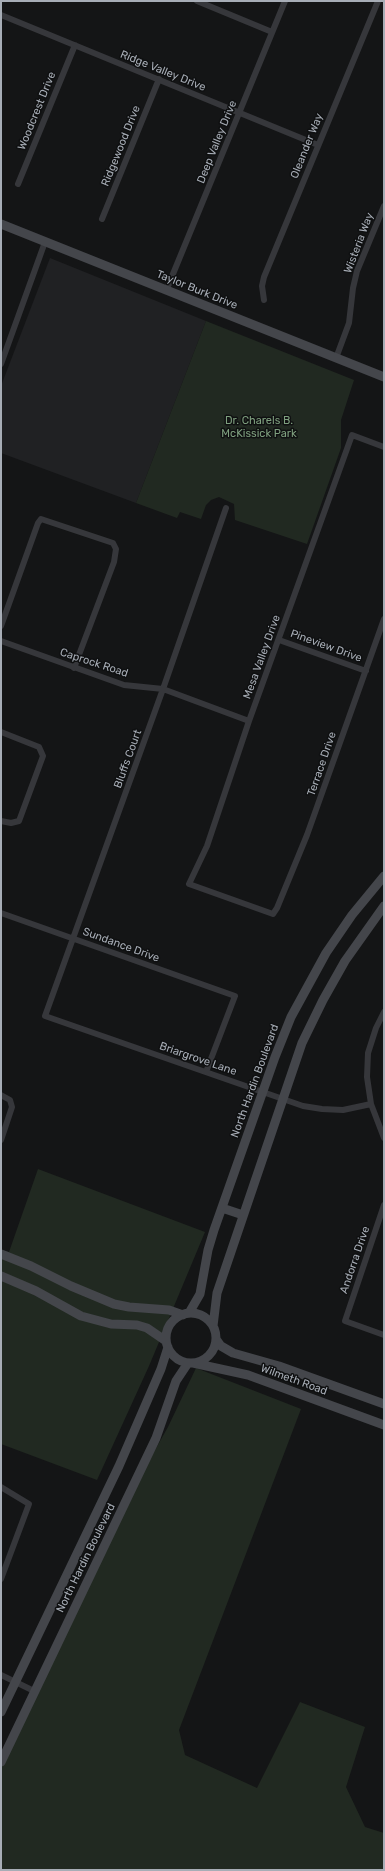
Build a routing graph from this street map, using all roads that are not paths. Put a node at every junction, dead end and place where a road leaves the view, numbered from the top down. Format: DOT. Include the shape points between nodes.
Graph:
graph roads {
  1 [pos="197,1"];
  2 [pos="285,1"];
  3 [pos="378,1"];
  4 [pos="1,15"];
  5 [pos="272,32"];
  6 [pos="74,45"];
  7 [pos="158,79"];
  8 [pos="240,113"];
  9 [pos="318,145"];
  10 [pos="18,184"];
  11 [pos="384,206"];
  12 [pos="102,220"];
  13 [pos="1,224"];
  14 [pos="45,242"];
  15 [pos="166,291"];
  16 [pos="264,300"];
  17 [pos="336,358"];
  18 [pos="1,364"];
  19 [pos="384,377"];
  20 [pos="384,447"];
  21 [pos="226,508"];
  22 [pos="384,619"];
  23 [pos="1,626"];
  24 [pos="279,640"];
  25 [pos="1,641"];
  26 [pos="74,668"];
  27 [pos="366,671"];
  28 [pos="163,689"];
  29 [pos="249,721"];
  30 [pos="1,732"];
  31 [pos="1,821"];
  32 [pos="384,876"];
  33 [pos="189,884"];
  34 [pos="384,906"];
  35 [pos="1,913"];
  36 [pos="73,938"];
  37 [pos="384,1012"];
  38 [pos="45,1016"];
  39 [pos="206,1072"];
  40 [pos="263,1092"];
  41 [pos="1,1095"];
  42 [pos="282,1098"];
  43 [pos="370,1104"];
  44 [pos="384,1138"];
  45 [pos="1,1140"];
  46 [pos="384,1205"];
  47 [pos="222,1208"];
  48 [pos="243,1215"];
  49 [pos="1,1254"];
  50 [pos="1,1276"];
  51 [pos="186,1314"];
  52 [pos="213,1326"];
  53 [pos="384,1335"];
  54 [pos="216,1338"];
  55 [pos="167,1344"];
  56 [pos="191,1363"];
  57 [pos="384,1404"];
  58 [pos="384,1425"];
  59 [pos="1,1487"];
  60 [pos="1,1579"];
  61 [pos="1,1675"];
  62 [pos="16,1682"];
  63 [pos="34,1691"];
  64 [pos="1,1712"];
  65 [pos="1,1762"];
  1 -- 5 [label="street"];
  2 -- 5 [label="street, Deep Valley Drive"];
  3 -- 9 [label="street, Oleander Way"];
  4 -- 6 [label="street, Ridge Valley Drive"];
  5 -- 8 [label="street, Deep Valley Drive"];
  6 -- 7 [label="street, Ridge Valley Drive"];
  6 -- 10 [label="street, Woodcrest Drive"];
  7 -- 8 [label="street, Ridge Valley Drive"];
  7 -- 12 [label="street, Ridgewood Drive"];
  8 -- 9 [label="street, Ridge Valley Drive"];
  8 -- 15 [label="street, Deep Valley Drive"];
  9 -- 16 [label="street, Oleander Way" via="264,277"];
  11 -- 17 [label="street, Wisteria Way" via="357,271 349,324"];
  13 -- 14 [label="street, Taylor Burk Drive"];
  14 -- 15 [label="street, Taylor Burk Drive"];
  14 -- 18 [label="street"];
  15 -- 17 [label="street, Taylor Burk Drive"];
  17 -- 19 [label="street, Taylor Burk Drive"];
  20 -- 24 [label="street, Mesa Valley Drive" via="352,435"];
  21 -- 28 [label="street, Bluffs Court"];
  22 -- 27 [label="street, Terrace Drive"];
  23 -- 26 [label="street" via="38,523 42,519 108,540 116,549 114,562"];
  24 -- 27 [label="street, Pineview Drive"];
  24 -- 29 [label="street, Mesa Valley Drive"];
  25 -- 26 [label="street, Caprock Road"];
  26 -- 28 [label="street, Caprock Road" via="124,685"];
  27 -- 33 [label="street, Terrace Drive" via="307,836 273,914"];
  28 -- 29 [label="street, Caprock Road"];
  28 -- 36 [label="street, Bluffs Court"];
  29 -- 33 [label="street, Mesa Valley Drive" via="207,846"];
  30 -- 31 [label="street" via="39,747 43,756 19,821"];
  32 -- 40 [label="street, North Hardin Boulevard" via="352,915 318,967 286,1030"];
  34 -- 42 [label="street" via="345,961 323,1000 302,1044"];
  35 -- 36 [label="street, Sundance Drive"];
  36 -- 38 [label="street, Bluffs Court"];
  36 -- 39 [label="street, Sundance Drive" via="235,996"];
  37 -- 43 [label="street" via="368,1053"];
  38 -- 39 [label="street, Briargrove Lane"];
  39 -- 40 [label="street, Briargrove Lane"];
  40 -- 42 [label="street, Briargrove Lane"];
  40 -- 47 [label="street, North Hardin Boulevard"];
  41 -- 45 [label="street" via="10,1100 12,1106"];
  42 -- 43 [label="street, Briargrove Lane" via="303,1106 322,1109 343,1110"];
  42 -- 48 [label="street"];
  43 -- 44 [label="street"];
  46 -- 53 [label="street, Andorra Drive" via="344,1321"];
  47 -- 48 [label="street"];
  47 -- 51 [label="street, North Hardin Boulevard" via="208,1250 200,1294"];
  48 -- 52 [label="street" via="217,1293"];
  49 -- 51 [label="street" via="114,1304"];
  50 -- 55 [label="street" via="81,1316 111,1324 147,1328"];
  51 -- 52 [label="street" via="201,1316"];
  51 -- 55 [label="street" via="176,1318 169,1326"];
  52 -- 54 [label="street"];
  54 -- 56 [label="street" via="210,1355 201,1361"];
  54 -- 57 [label="street, Wilmeth Road" via="222,1346 233,1353 278,1366"];
  55 -- 56 [label="street" via="176,1359"];
  55 -- 62 [label="street, North Hardin Boulevard" via="161,1369 122,1459"];
  56 -- 58 [label="street, Wilmeth Road" via="248,1376"];
  56 -- 63 [label="street, North Hardin Boulevard" via="176,1381 156,1438"];
  59 -- 60 [label="street" via="29,1504"];
  61 -- 62 [label="street"];
  62 -- 63 [label="street"];
  62 -- 64 [label="street, North Hardin Boulevard"];
  63 -- 65 [label="street, North Hardin Boulevard"];
}
